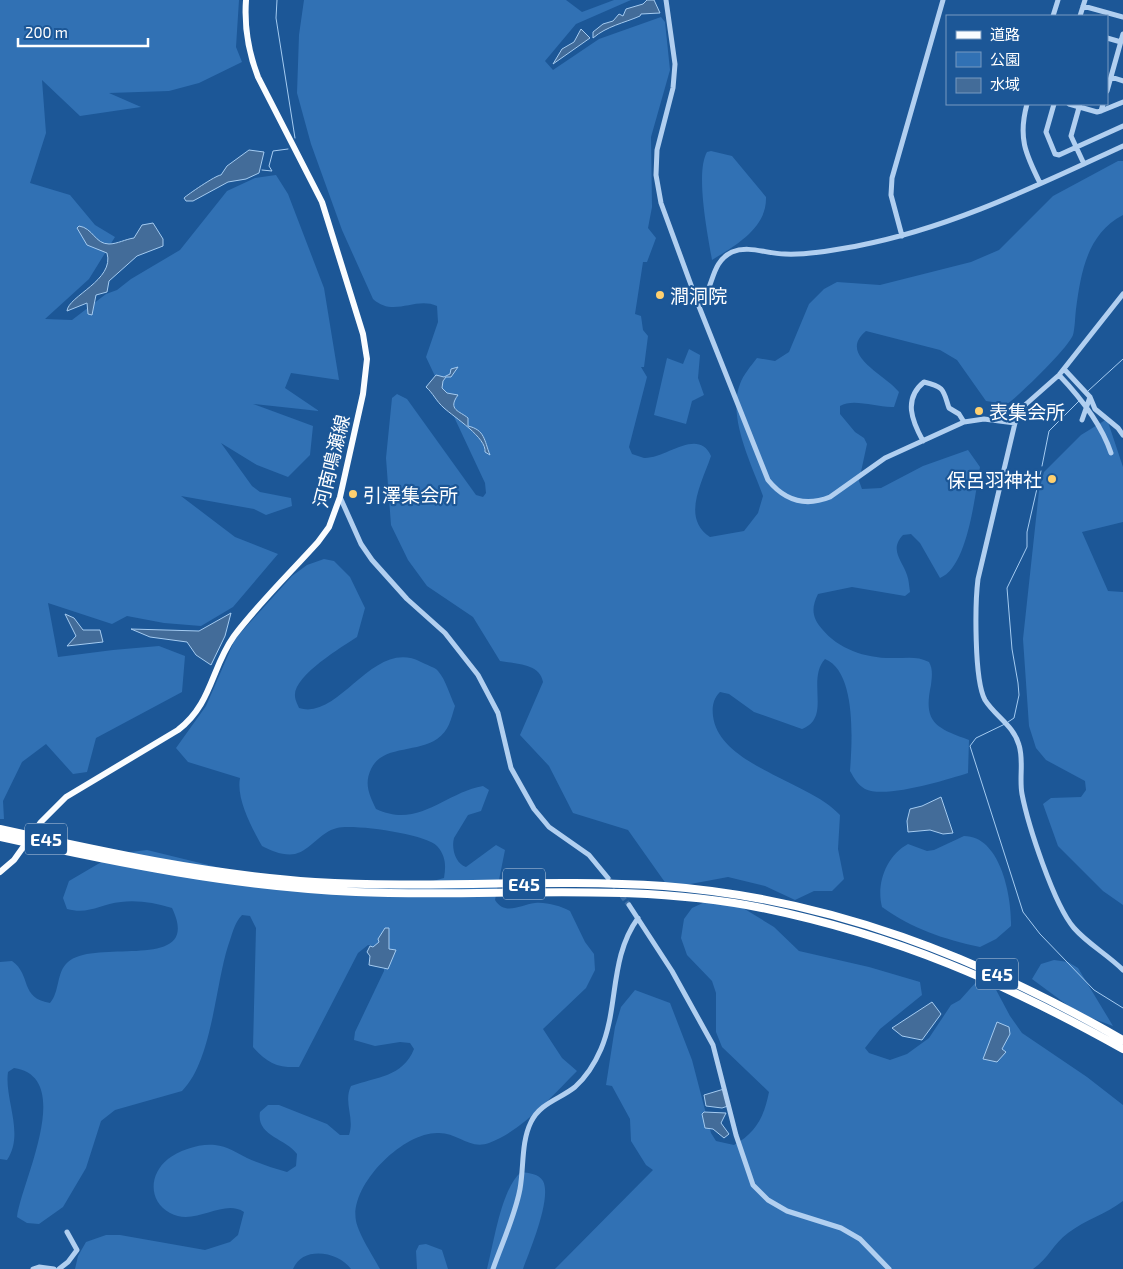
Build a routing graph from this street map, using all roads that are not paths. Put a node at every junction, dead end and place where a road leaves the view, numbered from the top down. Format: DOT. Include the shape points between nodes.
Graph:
graph roads {
  1 [pos="246,0"];
  2 [pos="666,0"];
  3 [pos="943,0"];
  4 [pos="1058,0"];
  5 [pos="1085,0"];
  6 [pos="1083,6"];
  7 [pos="1053,15"];
  8 [pos="1080,15"];
  9 [pos="1123,17"];
  10 [pos="1123,34"];
  11 [pos="1108,38"];
  12 [pos="1121,42"];
  13 [pos="1111,77"];
  14 [pos="1123,81"];
  15 [pos="1108,87"];
  16 [pos="1123,102"];
  17 [pos="1028,105"];
  18 [pos="1054,105"];
  19 [pos="1080,105"];
  20 [pos="1103,105"];
  21 [pos="1101,111"];
  22 [pos="1123,126"];
  23 [pos="1123,146"];
  24 [pos="1076,148"];
  25 [pos="1084,164"];
  26 [pos="1040,183"];
  27 [pos="902,236"];
  28 [pos="1123,294"];
  29 [pos="698,304"];
  30 [pos="1064,369"];
  31 [pos="1059,375"];
  32 [pos="1090,397"];
  33 [pos="1085,406"];
  34 [pos="1082,420"];
  35 [pos="964,422"];
  36 [pos="1014,423"];
  37 [pos="1123,435"];
  38 [pos="923,441"];
  39 [pos="1111,453"];
  40 [pos="340,497"];
  41 [pos="0,829"];
  42 [pos="0,837"];
  43 [pos="91,853"];
  44 [pos="0,872"];
  45 [pos="608,878"];
  46 [pos="629,904"];
  47 [pos="638,918"];
  48 [pos="1123,970"];
  49 [pos="1041,999"];
  50 [pos="1123,1040"];
  51 [pos="1123,1050"];
  52 [pos="67,1232"];
  53 [pos="33,1269"];
  54 [pos="54,1269"];
  55 [pos="59,1269"];
  56 [pos="493,1269"];
  57 [pos="889,1269"];
  1 -- 40 [label="main road, 河南鳴瀬線" via="246,39 251,58 322,202 366,347 367,371"];
  2 -- 29 [label="street" via="675,64 673,88 657,150 656,175 665,216"];
  3 -- 27 [label="street" via="892,178 891,195"];
  4 -- 7 [label="street"];
  5 -- 6 [label="street"];
  6 -- 8 [label="street"];
  6 -- 9 [label="street"];
  10 -- 12 [label="street"];
  11 -- 12 [label="street"];
  12 -- 13 [label="street"];
  13 -- 14 [label="street"];
  13 -- 15 [label="street"];
  16 -- 21 [label="street"];
  17 -- 26 [label="street" via="1022,140"];
  18 -- 24 [label="street" via="1046,132 1055,154"];
  19 -- 21 [label="street"];
  19 -- 24 [label="street" via="1071,136"];
  20 -- 21 [label="street"];
  22 -- 24 [label="street"];
  23 -- 25 [label="street"];
  24 -- 25 [label="street"];
  25 -- 26 [label="street"];
  26 -- 27 [label="street" via="965,216"];
  27 -- 29 [label="street" via="805,253 750,249 734,252 715,268 704,299"];
  28 -- 30 [label="street"];
  29 -- 38 [label="street" via="768,480 788,497 811,503 830,498 876,463"];
  30 -- 31 [label="street"];
  30 -- 32 [label="street"];
  31 -- 33 [label="street"];
  31 -- 36 [label="street" via="1025,405"];
  32 -- 33 [label="street"];
  32 -- 37 [label="street" via="1094,409"];
  33 -- 34 [label="street"];
  33 -- 39 [label="street"];
  35 -- 36 [label="street" via="984,419"];
  35 -- 38 [label="street"];
  35 -- 38 [label="street" via="950,408 940,386 924,382 915,389 911,404 912,421"];
  36 -- 48 [label="street" via="977,590 980,687 987,702 1015,733 1019,744 1024,804 1059,906 1074,928"];
  40 -- 44 [label="main road, 河南鳴瀬線" via="329,527 318,542 233,637 207,695 193,717 178,730 66,797 41,822 14,860"];
  40 -- 45 [label="street" via="360,544 372,560 407,599 445,633 482,681 498,713 512,768 534,809 549,827 590,855"];
  41 -- 43 [label="highway, E45"];
  42 -- 43 [label="highway, E45"];
  43 -- 49 [label="highway, E45" via="313,882 664,886 718,892 890,931"];
  46 -- 47 [label="street"];
  47 -- 56 [label="street" via="620,953 612,1010 602,1048 589,1071 574,1088 546,1105 531,1122 520,1190"];
  47 -- 57 [label="street" via="713,1045 753,1185 768,1200 787,1211 841,1228 860,1239"];
  49 -- 50 [label="highway, E45"];
  49 -- 51 [label="highway, E45"];
  52 -- 55 [label="street" via="77,1250"];
  53 -- 54 [label="street"];
}
